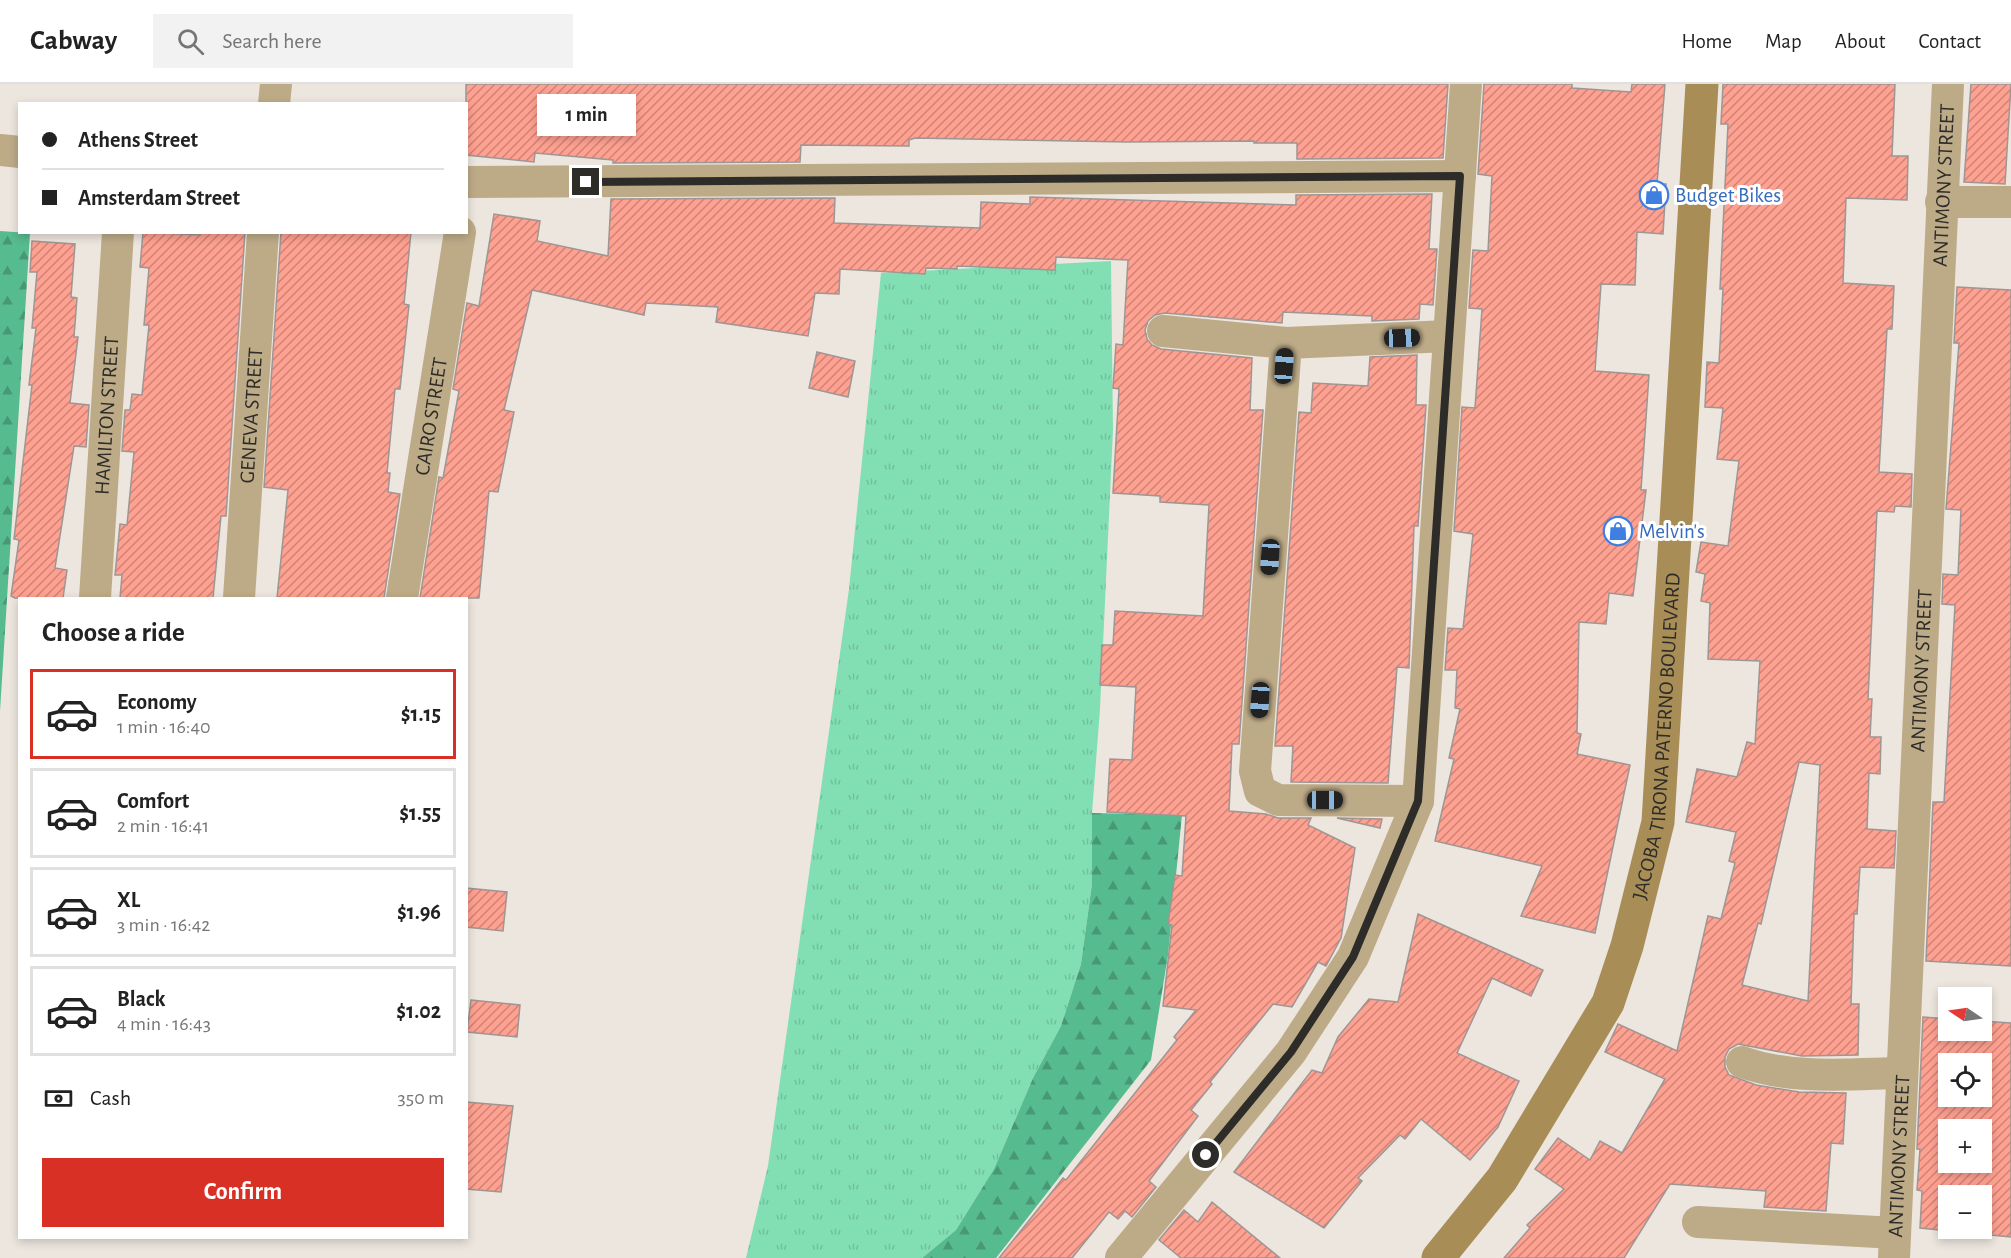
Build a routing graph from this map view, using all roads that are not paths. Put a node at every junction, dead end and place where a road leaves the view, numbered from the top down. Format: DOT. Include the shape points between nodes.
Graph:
graph roads {
  1 [pos="276,84"];
  2 [pos="1466,84"];
  3 [pos="1702,84"];
  4 [pos="1948,84"];
  5 [pos="274,102"];
  6 [pos="0,150"];
  7 [pos="18,152"];
  8 [pos="1460,176"];
  9 [pos="468,185"];
  10 [pos="1941,202"];
  11 [pos="2011,202"];
  12 [pos="118,234"];
  13 [pos="263,234"];
  14 [pos="460,234"];
  15 [pos="1163,331"];
  16 [pos="1449,336"];
  17 [pos="1286,343"];
  18 [pos="96,597"];
  19 [pos="239,597"];
  20 [pos="402,597"];
  21 [pos="1418,801"];
  22 [pos="1742,1062"];
  23 [pos="1901,1073"];
  24 [pos="1698,1222"];
  25 [pos="1895,1246"];
  26 [pos="1121,1258"];
  27 [pos="1438,1258"];
  1 -- 5 [label="street"];
  2 -- 8 [label="street"];
  3 -- 27 [label="street, JACOBA TIRONA PATERNO BOULEVARD" via="1658,822 1608,1004 1502,1179"];
  4 -- 10 [label="street, ANTIMONY STREET"];
  6 -- 7 [label="street"];
  8 -- 9 [label="street"];
  8 -- 16 [label="street"];
  10 -- 11 [label="street"];
  10 -- 23 [label="street, ANTIMONY STREET"];
  12 -- 18 [label="street, HAMILTON STREET"];
  13 -- 19 [label="street, GENEVA STREET"];
  14 -- 20 [label="street, CAIRO STREET"];
  15 -- 17 [label="street"];
  16 -- 17 [label="street"];
  16 -- 21 [label="street"];
  17 -- 21 [label="street" via="1255,771 1260,791 1278,800"];
  21 -- 26 [label="street" via="1353,957 1291,1052"];
  22 -- 23 [label="street" via="1815,1074"];
  23 -- 25 [label="street, ANTIMONY STREET"];
  24 -- 25 [label="street"];
}
